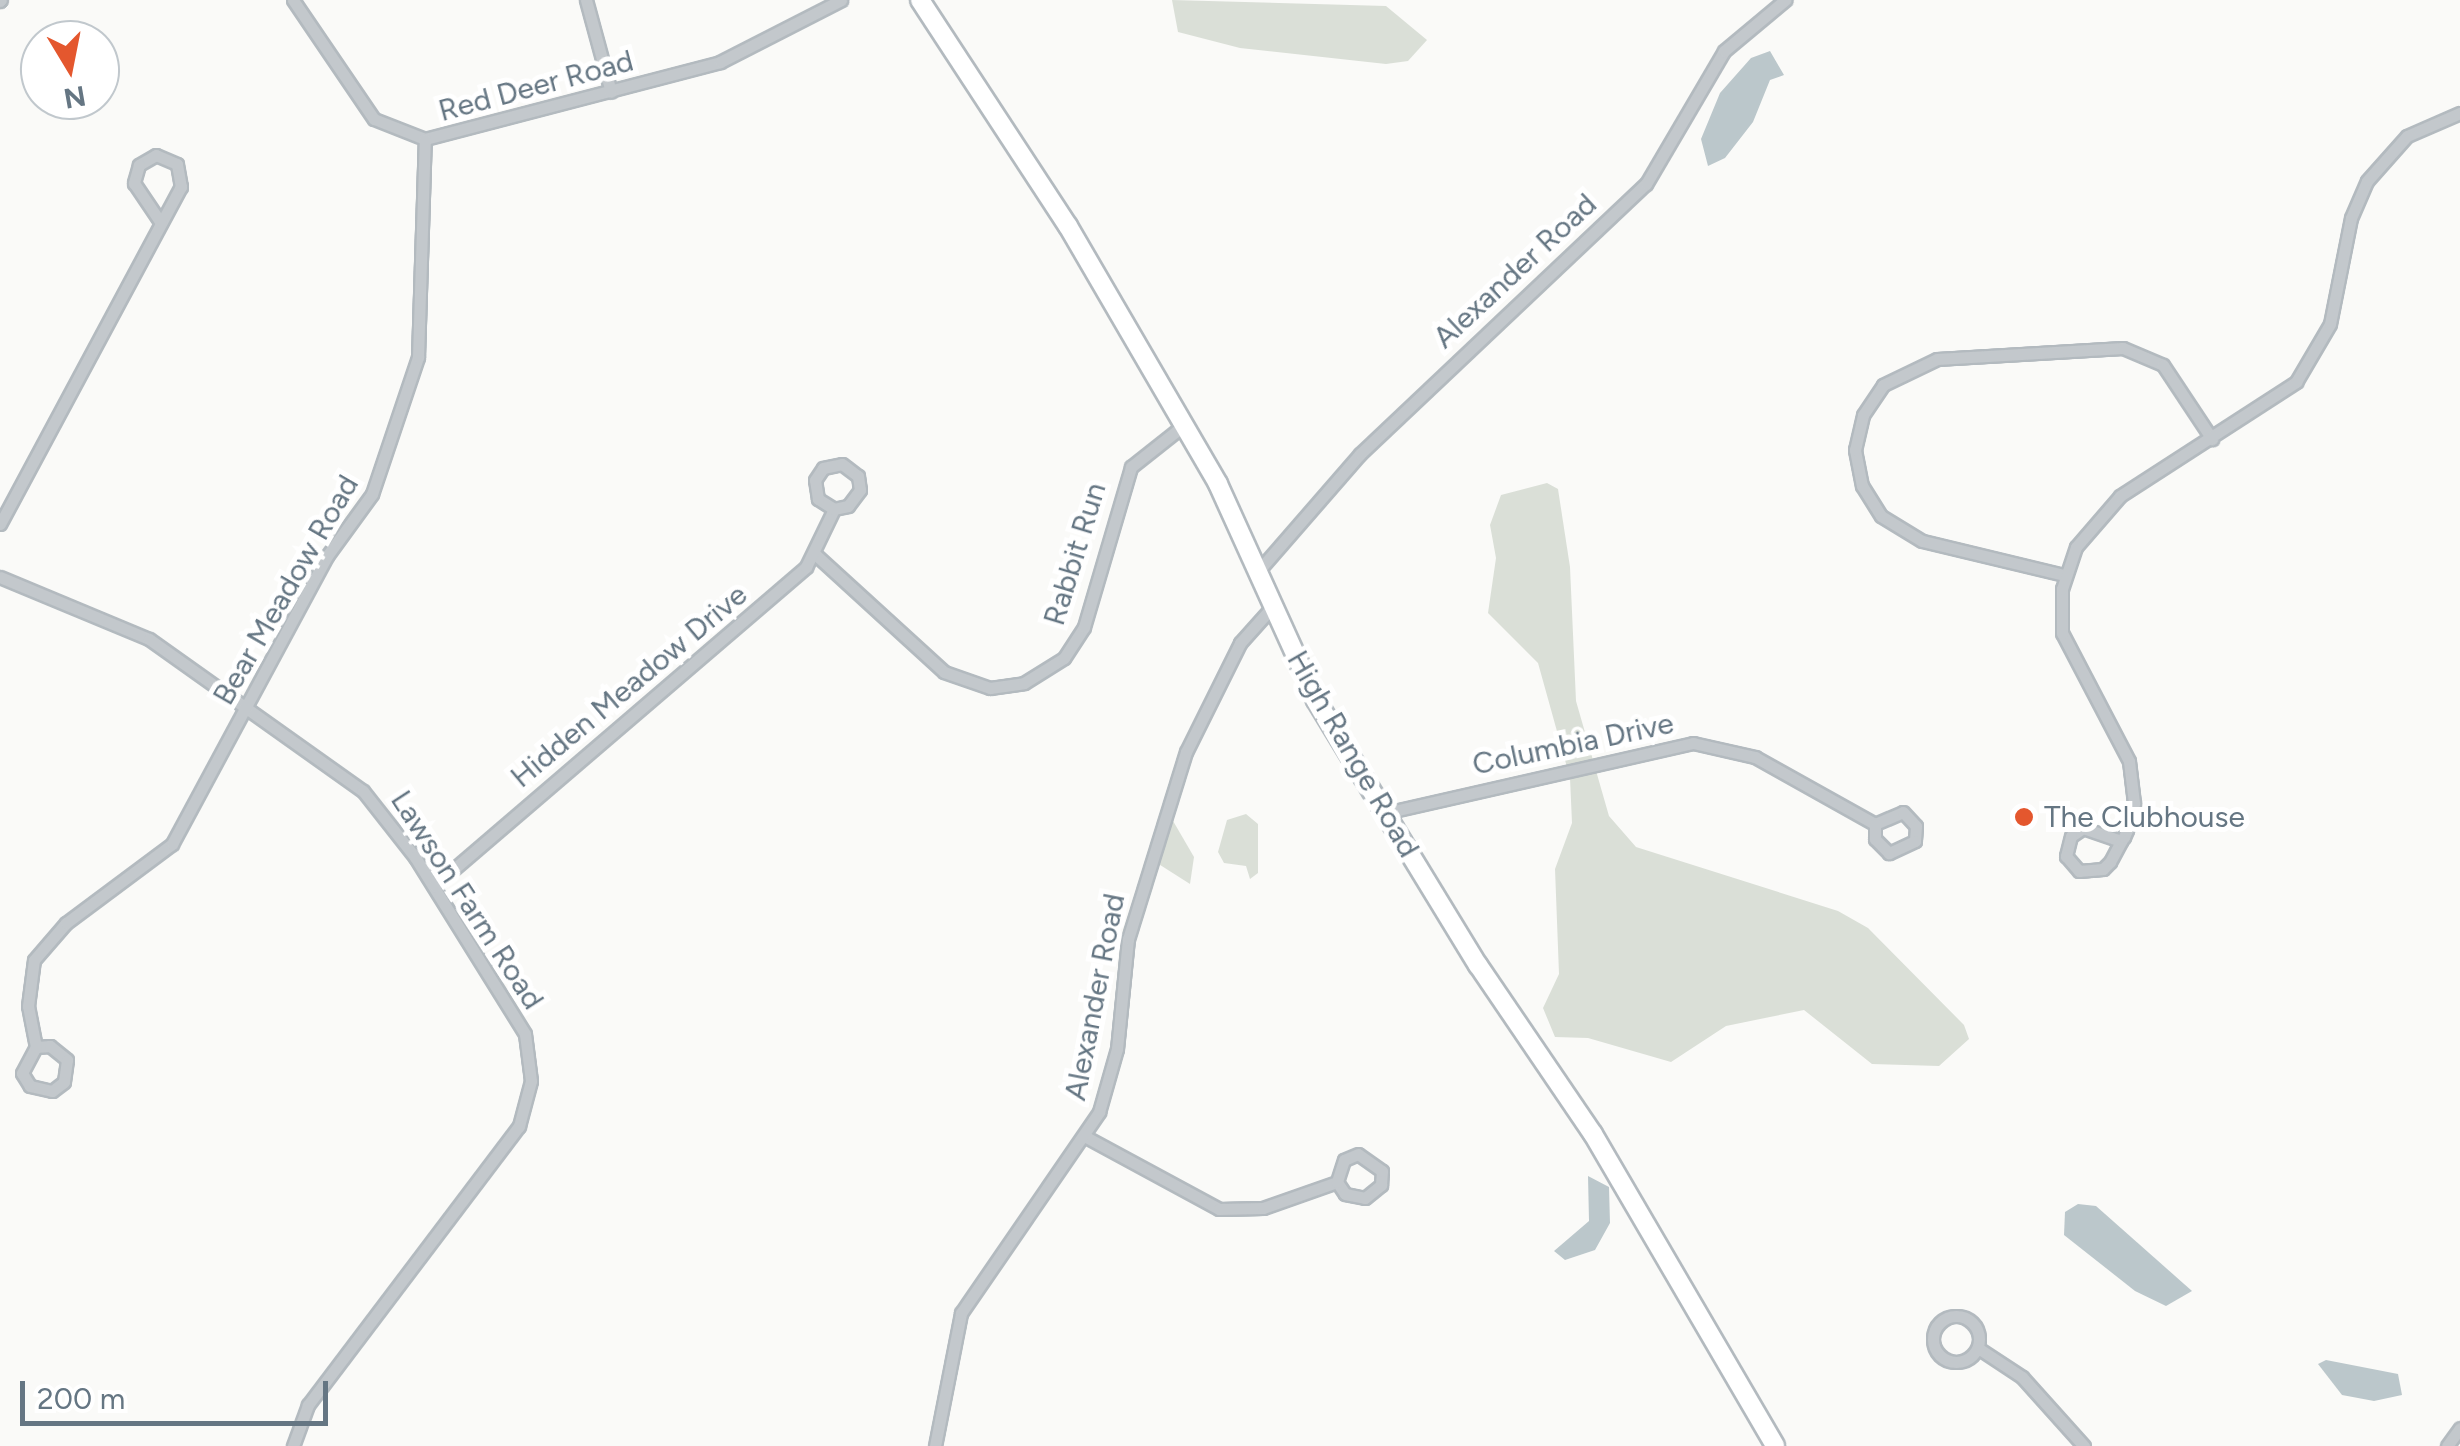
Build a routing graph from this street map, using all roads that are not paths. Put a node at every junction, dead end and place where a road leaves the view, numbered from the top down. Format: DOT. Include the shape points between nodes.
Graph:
graph roads {
  1 [pos="293,0"];
  2 [pos="586,0"];
  3 [pos="841,0"];
  4 [pos="920,0"];
  5 [pos="1785,0"];
  6 [pos="611,92"];
  7 [pos="2460,113"];
  8 [pos="425,139"];
  9 [pos="161,224"];
  10 [pos="1184,426"];
  11 [pos="2212,438"];
  12 [pos="834,509"];
  13 [pos="0,524"];
  14 [pos="816,554"];
  15 [pos="1260,568"];
  16 [pos="2064,575"];
  17 [pos="0,577"];
  18 [pos="1274,605"];
  19 [pos="248,706"];
  20 [pos="1385,814"];
  21 [pos="1875,824"];
  22 [pos="2122,841"];
  23 [pos="434,886"];
  24 [pos="36,1048"];
  25 [pos="1086,1137"];
  26 [pos="1338,1182"];
  27 [pos="1978,1348"];
  28 [pos="2460,1428"];
  29 [pos="293,1446"];
  30 [pos="935,1446"];
  31 [pos="1775,1446"];
  32 [pos="2084,1446"];
  33 [pos="2447,1446"];
  1 -- 8 [label="street, Red Deer Road" via="374,118"];
  2 -- 6 [label="street"];
  3 -- 6 [label="street, Red Deer Road" via="720,62"];
  4 -- 10 [label="street, High Range Road" via="1068,226"];
  5 -- 15 [label="street, Alexander Road" via="1724,52 1646,184 1360,454"];
  6 -- 8 [label="street, Red Deer Road"];
  7 -- 11 [label="street" via="2407,136 2379,161 2356,202 2330,324 2314,357 2284,392"];
  8 -- 19 [label="street, Bear Meadow Road" via="416,369 364,509 327,556"];
  9 -- 9 [label="street" via="182,175 171,159 156,156 139,164 134,183"];
  9 -- 13 [label="street"];
  10 -- 14 [label="street, Rabbit Run" via="1130,467 1084,627 1064,658 1024,683 990,688 944,672"];
  10 -- 15 [label="street, High Range Road"];
  11 -- 16 [label="street" via="2102,511"];
  11 -- 16 [label="street" via="2163,365 2123,348 1937,359 1883,385 1863,415 1855,450 1862,486 1881,516 1922,541"];
  12 -- 12 [label="street, Hidden Meadow Drive" via="818,499 815,480 823,468 842,464 855,471 860,490 848,506"];
  12 -- 14 [label="street, Hidden Meadow Drive"];
  14 -- 23 [label="street, Hidden Meadow Drive"];
  15 -- 18 [label="street, High Range Road"];
  16 -- 22 [label="street" via="2066,647 2132,772 2133,811"];
  17 -- 19 [label="street, Lawson Farm Road" via="149,639"];
  18 -- 20 [label="street, High Range Road" via="1316,700"];
  18 -- 25 [label="street, Alexander Road" via="1240,643 1186,752 1128,939 1111,1077"];
  19 -- 23 [label="street, Lawson Farm Road" via="363,790"];
  19 -- 24 [label="street, Bear Meadow Road" via="172,844 66,922 34,960 28,1006"];
  20 -- 21 [label="street, Columbia Drive" via="1676,744 1724,747"];
  20 -- 31 [label="street, High Range Road" via="1593,1134"];
  22 -- 22 [label="street" via="2094,874 2078,872 2066,856 2068,841 2083,828"];
  23 -- 29 [label="street, Lawson Farm Road" via="525,1034 530,1092 512,1136 308,1405"];
  24 -- 24 [label="street, Bear Meadow Road" via="22,1065 25,1080 52,1091 64,1082 66,1060 50,1046"];
  25 -- 26 [label="street" via="1219,1209 1263,1208"];
  25 -- 30 [label="street, Alexander Road" via="961,1313"];
  26 -- 26 [label="street" via="1345,1194 1365,1198 1381,1185 1382,1170 1358,1154 1344,1160"];
  27 -- 27 [label="street" via="1971,1320 1949,1317 1937,1326 1935,1348 1945,1359 1968,1359"];
  27 -- 32 [label="street" via="2022,1377"];
  28 -- 33 [label="street"];
}
